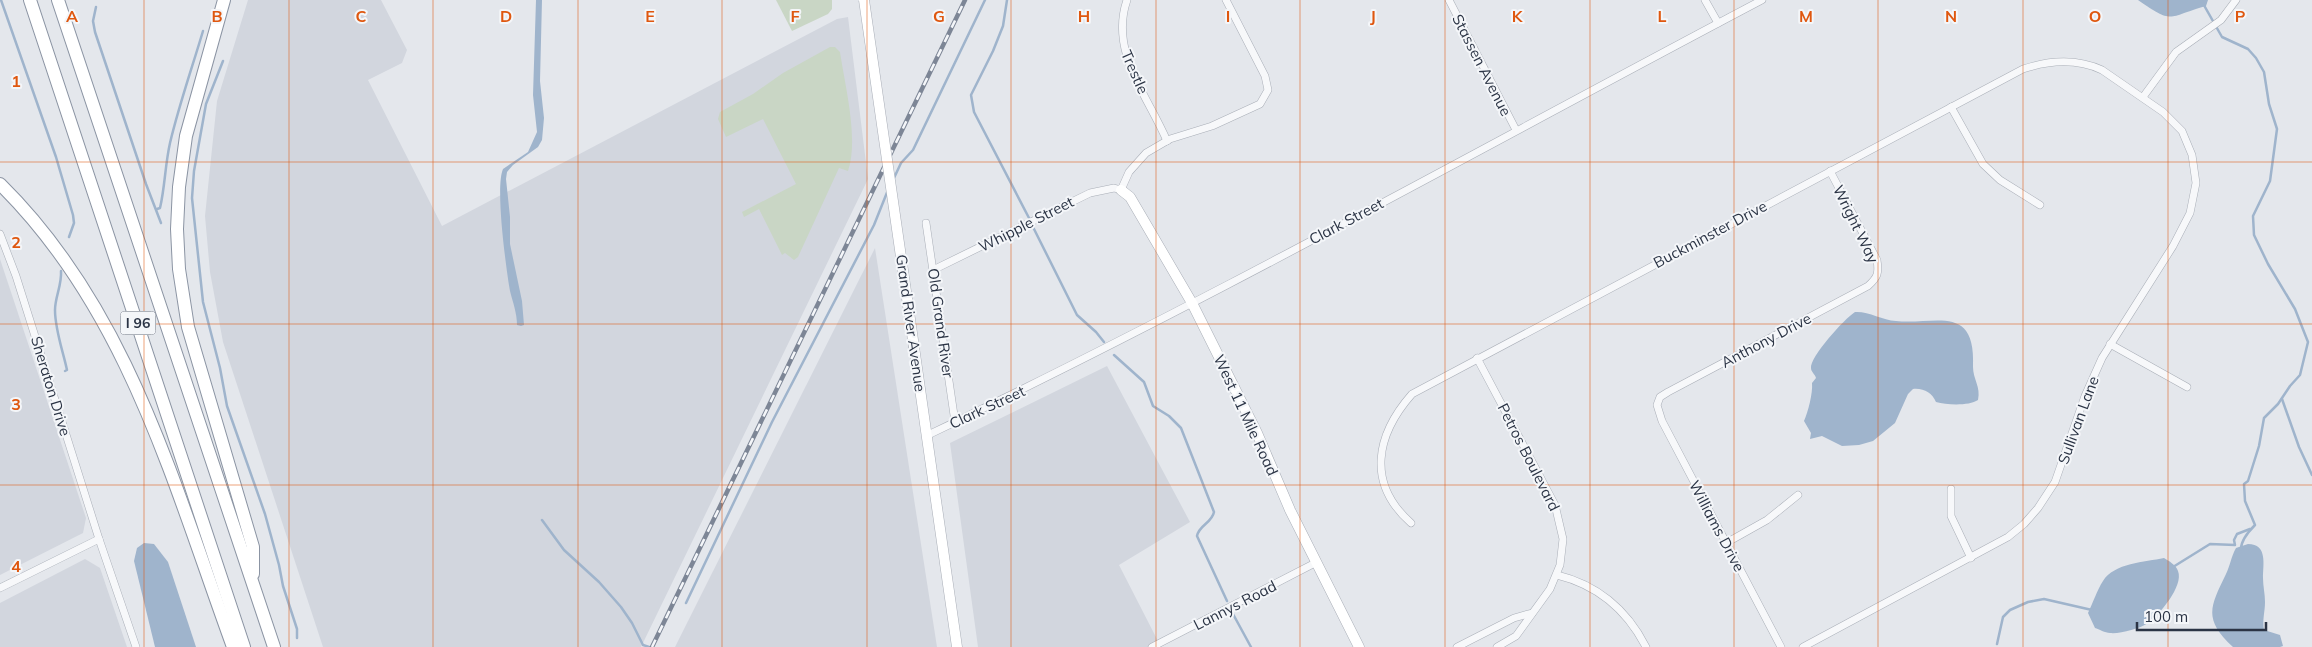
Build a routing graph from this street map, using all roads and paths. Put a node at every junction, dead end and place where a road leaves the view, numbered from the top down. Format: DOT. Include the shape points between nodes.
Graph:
graph roads {
  1 [pos="30,0"];
  2 [pos="58,0"];
  3 [pos="224,0"];
  4 [pos="864,0"];
  5 [pos="1127,0"];
  6 [pos="1226,0"];
  7 [pos="1449,0"];
  8 [pos="1705,0"];
  9 [pos="1762,0"];
  10 [pos="2236,0"];
  11 [pos="1718,24"];
  12 [pos="2144,97"];
  13 [pos="1951,107"];
  14 [pos="1516,130"];
  15 [pos="1167,141"];
  16 [pos="1830,171"];
  17 [pos="0,184"];
  18 [pos="1121,190"];
  19 [pos="2040,205"];
  20 [pos="926,223"];
  21 [pos="0,234"];
  22 [pos="933,270"];
  23 [pos="1877,277"];
  24 [pos="1192,303"];
  25 [pos="2110,344"];
  26 [pos="1477,358"];
  27 [pos="2187,387"];
  28 [pos="1656,404"];
  29 [pos="955,422"];
  30 [pos="928,435"];
  31 [pos="1951,489"];
  32 [pos="1798,495"];
  33 [pos="1411,524"];
  34 [pos="99,538"];
  35 [pos="1726,543"];
  36 [pos="1972,558"];
  37 [pos="1317,562"];
  38 [pos="1557,575"];
  39 [pos="253,584"];
  40 [pos="0,588"];
  41 [pos="1533,613"];
  42 [pos="136,647"];
  43 [pos="233,647"];
  44 [pos="244,647"];
  45 [pos="274,647"];
  46 [pos="957,647"];
  47 [pos="1152,647"];
  48 [pos="1359,647"];
  49 [pos="1457,647"];
  50 [pos="1497,647"];
  51 [pos="1646,647"];
  52 [pos="1781,647"];
  53 [pos="1803,647"];
  1 -- 44 [label="highway, I 96"];
  2 -- 39 [label="highway, I 96"];
  3 -- 39 [label="highway" via="186,136 177,229 188,327 253,547"];
  4 -- 30 [label="main road, Grand River Avenue, bridge"];
  5 -- 15 [label="street, Trestle" via="1122,32 1124,52"];
  6 -- 15 [label="street" via="1265,76 1268,90 1260,104 1212,126"];
  7 -- 14 [label="street, Stassen Avenue"];
  8 -- 11 [label="street"];
  9 -- 11 [label="street, Clark Street"];
  10 -- 12 [label="street" via="2220,20 2176,52"];
  11 -- 14 [label="street, Clark Street"];
  12 -- 13 [label="street, Buckminster Drive" via="2091,65 2056,61 2023,68"];
  12 -- 25 [label="street, Sullivan Lane" via="2182,131 2192,156 2196,183 2190,213 2173,246"];
  13 -- 16 [label="street, Buckminster Drive"];
  13 -- 19 [label="street" via="1983,164 2000,180"];
  14 -- 24 [label="street, Clark Street"];
  15 -- 18 [label="street" via="1136,163"];
  16 -- 23 [label="street, Wright Way" via="1877,260"];
  16 -- 26 [label="street, Buckminster Drive"];
  17 -- 43 [label="highway" via="63,256 120,351 144,403"];
  18 -- 22 [label="street, Whipple Street" via="1114,188 1090,193"];
  18 -- 24 [label="main road, West 11 Mile Road" via="1130,197"];
  20 -- 22 [label="street, Old Grand River"];
  21 -- 34 [label="street, Sheraton Drive"];
  22 -- 29 [label="street, Old Grand River"];
  23 -- 28 [label="street, Anthony Drive" via="1868,286 1668,392"];
  24 -- 29 [label="street, Clark Street"];
  24 -- 37 [label="main road, West 11 Mile Road"];
  25 -- 27 [label="street"];
  25 -- 36 [label="street, Sullivan Lane" via="2084,396 2060,468 2048,493 2024,524"];
  26 -- 33 [label="street, Buckminster Drive" via="1412,394 1385,434 1382,478 1389,499"];
  26 -- 38 [label="street, Petros Boulevard" via="1556,504 1563,539"];
  28 -- 35 [label="street, Williams Drive"];
  29 -- 30 [label="street, Clark Street"];
  30 -- 46 [label="main road, Grand River Avenue"];
  31 -- 36 [label="street" via="1951,516"];
  32 -- 35 [label="street" via="1767,520"];
  34 -- 40 [label="street"];
  34 -- 42 [label="street, Sheraton Drive"];
  35 -- 52 [label="street, Williams Drive"];
  36 -- 53 [label="street, Sullivan Lane"];
  37 -- 47 [label="street, Lannys Road"];
  37 -- 48 [label="main road, West 11 Mile Road"];
  38 -- 41 [label="street, Petros Boulevard"];
  38 -- 51 [label="street" via="1579,582 1606,597 1630,620"];
  39 -- 45 [label="highway, I 96"];
  41 -- 49 [label="street" via="1514,618"];
  41 -- 50 [label="street, Petros Boulevard" via="1516,636"];
}
